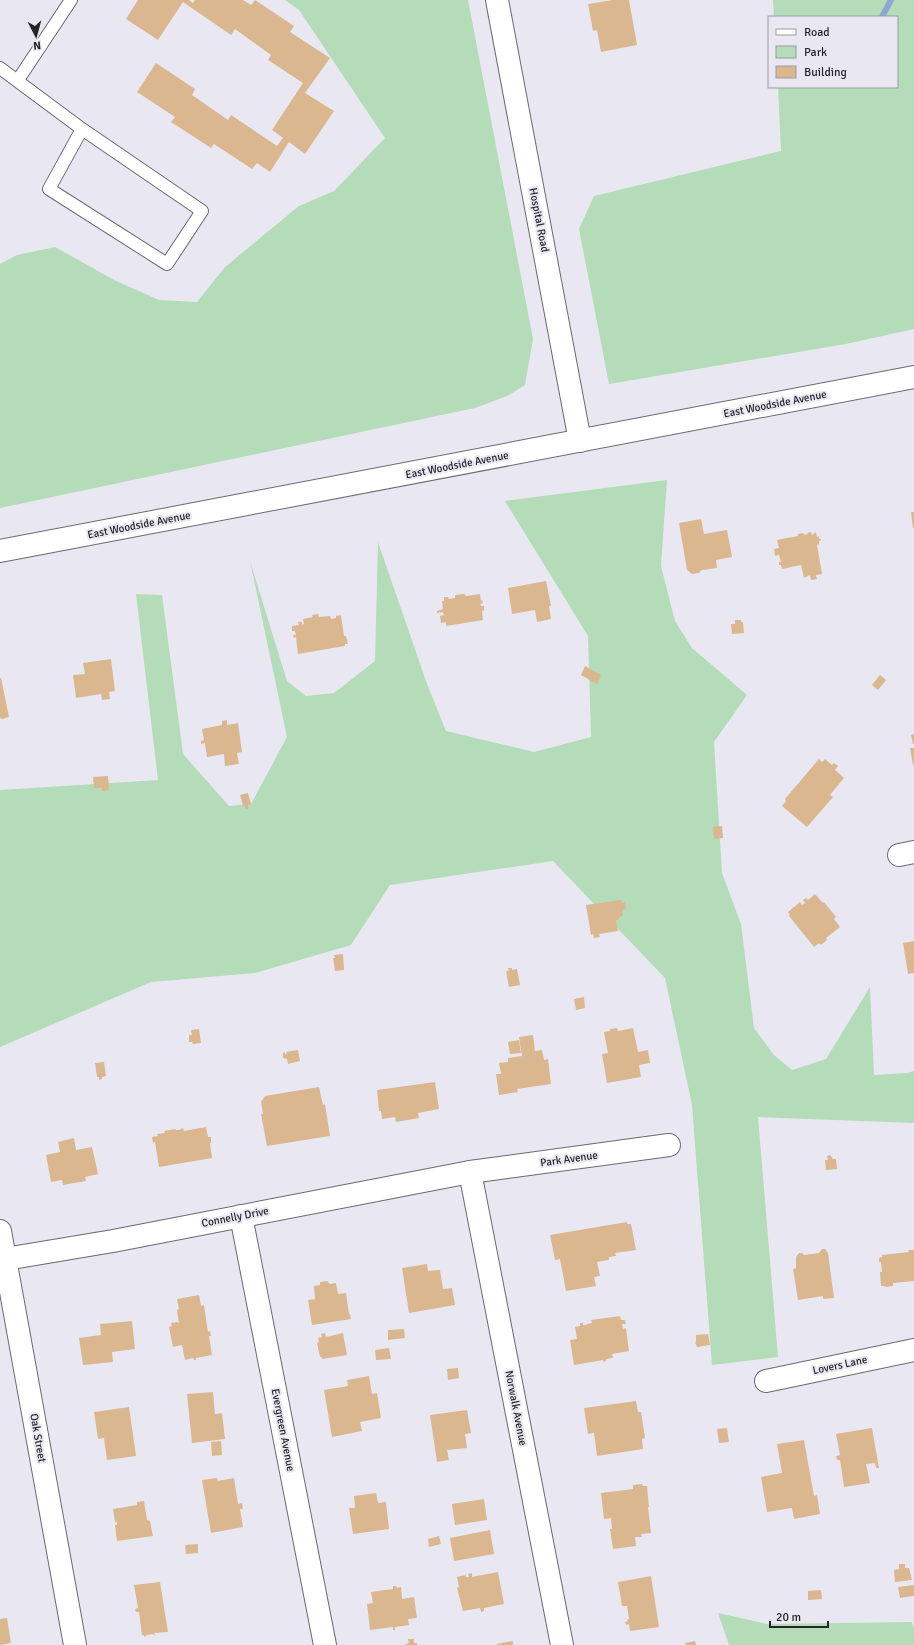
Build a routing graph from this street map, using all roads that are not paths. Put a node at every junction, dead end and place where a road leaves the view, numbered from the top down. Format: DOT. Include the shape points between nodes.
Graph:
graph roads {
  1 [pos="71,0"];
  2 [pos="497,0"];
  3 [pos="0,68"];
  4 [pos="18,80"];
  5 [pos="82,129"];
  6 [pos="914,377"];
  7 [pos="580,441"];
  8 [pos="0,551"];
  9 [pos="669,1145"];
  10 [pos="470,1172"];
  11 [pos="241,1216"];
  12 [pos="0,1231"];
  13 [pos="3,1260"];
  14 [pos="914,1350"];
  15 [pos="766,1381"];
  16 [pos="75,1645"];
  17 [pos="325,1645"];
  18 [pos="562,1645"];
  1 -- 4 [label="lane"];
  2 -- 7 [label="street, Hospital Road"];
  3 -- 4 [label="lane"];
  4 -- 5 [label="lane"];
  5 -- 5 [label="lane" via="202,211 167,264 49,189"];
  6 -- 7 [label="street, East Woodside Avenue"];
  7 -- 8 [label="street, East Woodside Avenue"];
  9 -- 10 [label="street, Park Avenue"];
  10 -- 11 [label="street, Connelly Drive"];
  10 -- 18 [label="street, Norwalk Avenue"];
  11 -- 13 [label="street, Connelly Drive" via="113,1242"];
  11 -- 17 [label="street, Evergreen Avenue"];
  12 -- 13 [label="street, Oak Street"];
  13 -- 16 [label="street, Oak Street"];
  14 -- 15 [label="street, Lovers Lane"];
}
